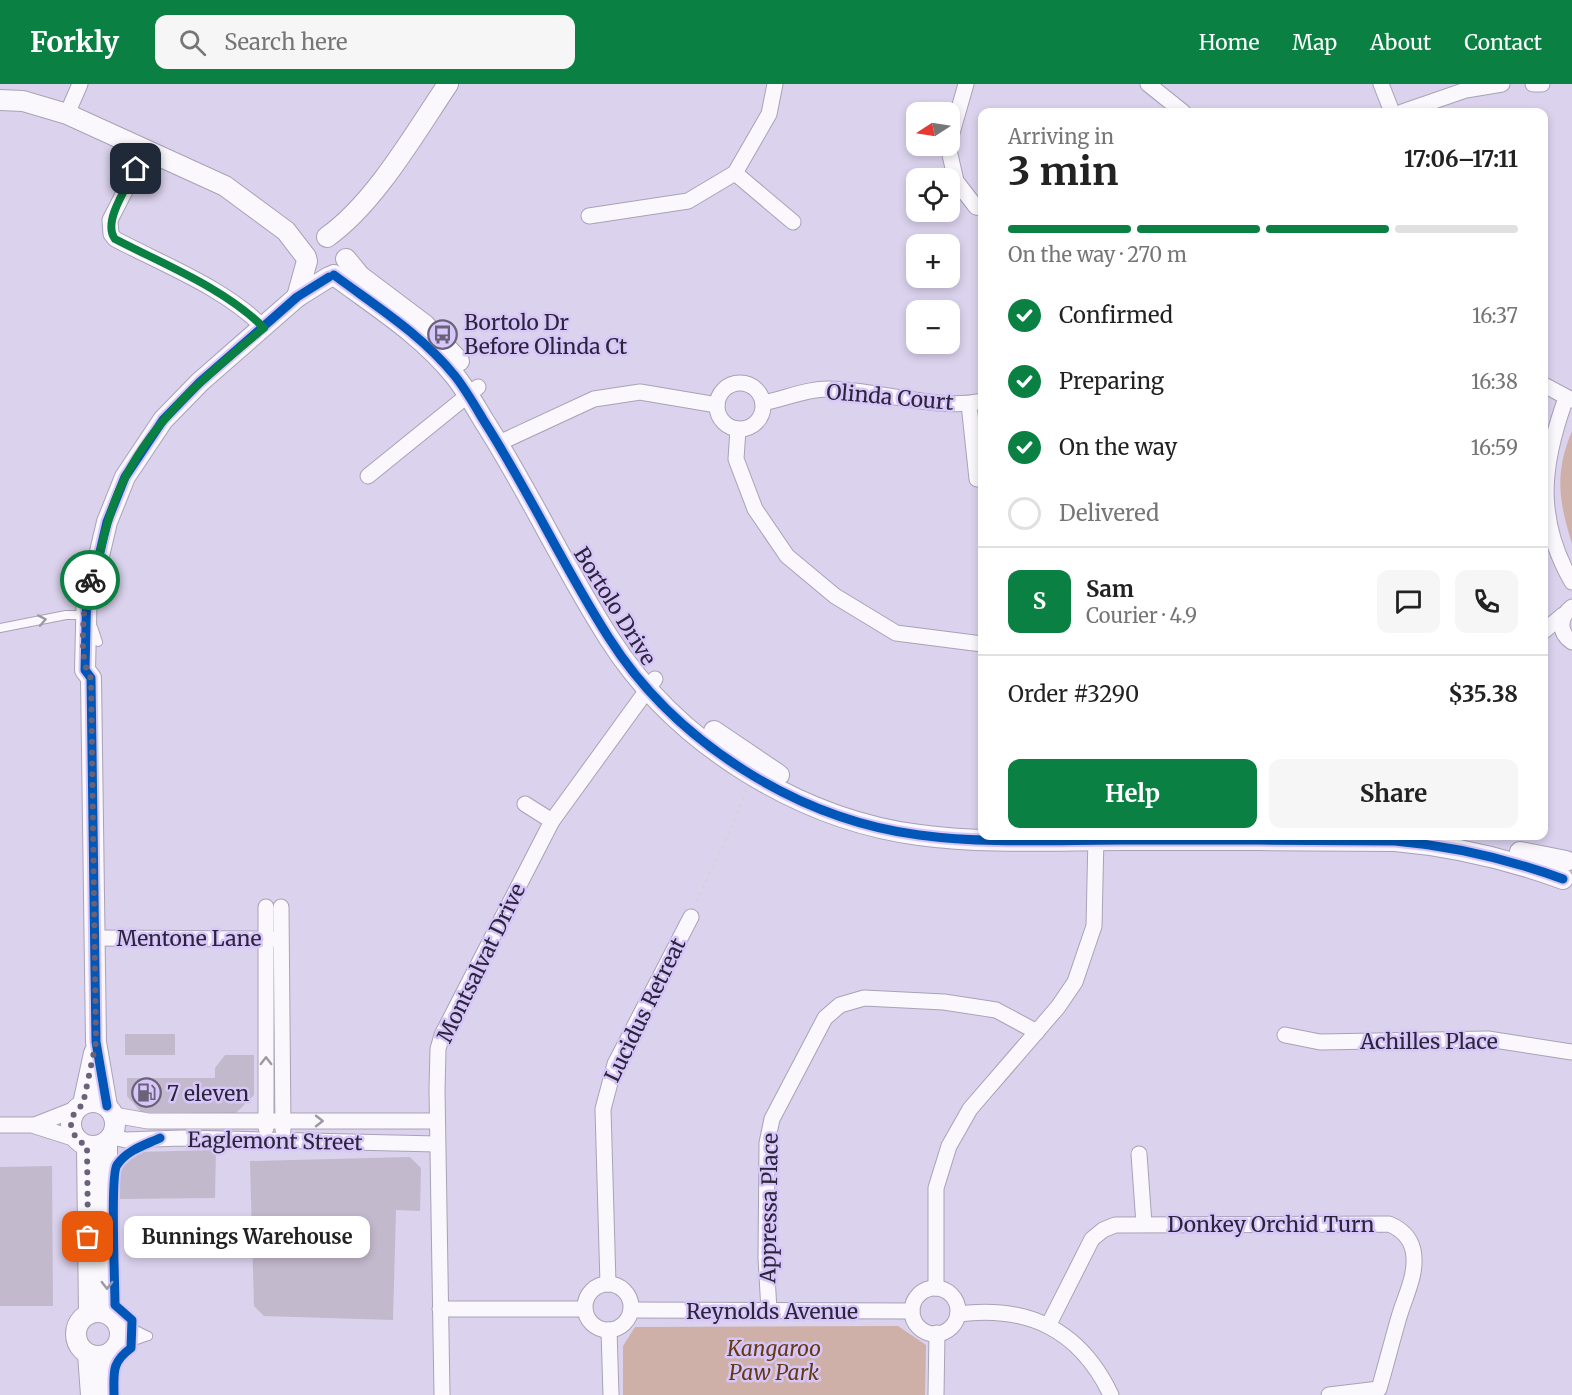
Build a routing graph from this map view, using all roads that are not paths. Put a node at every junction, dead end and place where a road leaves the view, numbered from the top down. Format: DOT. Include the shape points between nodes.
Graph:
graph roads {
  1 [pos="80,84"];
  2 [pos="448,84"];
  3 [pos="775,84"];
  4 [pos="966,84"];
  5 [pos="1148,84"];
  6 [pos="1381,84"];
  7 [pos="1502,84"];
  8 [pos="1533,84"];
  9 [pos="1542,84"];
  10 [pos="0,100"];
  11 [pos="960,105"];
  12 [pos="1178,108"];
  13 [pos="1390,108"];
  14 [pos="1414,108"];
  15 [pos="67,114"];
  16 [pos="146,150"];
  17 [pos="950,156"];
  18 [pos="735,173"];
  19 [pos="978,207"];
  20 [pos="588,216"];
  21 [pos="352,218"];
  22 [pos="793,222"];
  23 [pos="286,231"];
  24 [pos="323,238"];
  25 [pos="307,259"];
  26 [pos="338,265"];
  27 [pos="297,297"];
  28 [pos="264,328"];
  29 [pos="1548,387"];
  30 [pos="473,391"];
  31 [pos="1569,399"];
  32 [pos="763,403"];
  33 [pos="976,403"];
  34 [pos="717,405"];
  35 [pos="738,429"];
  36 [pos="505,441"];
  37 [pos="1548,464"];
  38 [pos="369,476"];
  39 [pos="977,479"];
  40 [pos="1548,514"];
  41 [pos="95,573"];
  42 [pos="1569,577"];
  43 [pos="1568,611"];
  44 [pos="84,615"];
  45 [pos="0,628"];
  46 [pos="1548,629"];
  47 [pos="1548,634"];
  48 [pos="1569,640"];
  49 [pos="98,642"];
  50 [pos="978,643"];
  51 [pos="91,678"];
  52 [pos="651,683"];
  53 [pos="525,804"];
  54 [pos="552,821"];
  55 [pos="978,826"];
  56 [pos="978,838"];
  57 [pos="1096,840"];
  58 [pos="1273,840"];
  59 [pos="1475,840"];
  60 [pos="1568,871"];
  61 [pos="274,907"];
  62 [pos="691,917"];
  63 [pos="96,938"];
  64 [pos="274,939"];
  65 [pos="1037,1032"];
  66 [pos="1285,1035"];
  67 [pos="96,1042"];
  68 [pos="1572,1052"];
  69 [pos="80,1106"];
  70 [pos="110,1111"];
  71 [pos="266,1120"];
  72 [pos="283,1121"];
  73 [pos="437,1121"];
  74 [pos="0,1125"];
  75 [pos="32,1125"];
  76 [pos="267,1140"];
  77 [pos="96,1141"];
  78 [pos="283,1142"];
  79 [pos="437,1144"];
  80 [pos="1139,1154"];
  81 [pos="1144,1224"];
  82 [pos="608,1284"];
  83 [pos="936,1288"];
  84 [pos="440,1309"];
  85 [pos="585,1309"];
  86 [pos="631,1310"];
  87 [pos="769,1311"];
  88 [pos="912,1311"];
  89 [pos="88,1314"];
  90 [pos="958,1314"];
  91 [pos="113,1318"];
  92 [pos="1049,1324"];
  93 [pos="609,1330"];
  94 [pos="937,1333"];
  95 [pos="104,1352"];
  96 [pos="91,1395"];
  97 [pos="104,1395"];
  98 [pos="442,1395"];
  99 [pos="611,1395"];
  100 [pos="936,1395"];
  101 [pos="1111,1395"];
  102 [pos="1329,1395"];
  1 -- 15 [label="street"];
  2 -- 21 [label="street" via="408,145"];
  3 -- 18 [label="street" via="769,114"];
  4 -- 11 [label="street"];
  5 -- 12 [label="street"];
  6 -- 13 [label="street"];
  7 -- 14 [label="street" via="1466,90"];
  8 -- 9 [label="street"];
  10 -- 15 [label="street" via="23,101"];
  15 -- 16 [label="street"];
  16 -- 23 [label="street" via="225,186"];
  16 -- 28 [label="street" via="110,220 111,234 218,293"];
  17 -- 19 [label="street" via="956,181"];
  18 -- 20 [label="street" via="688,201"];
  18 -- 22 [label="street"];
  21 -- 24 [label="street"];
  21 -- 26 [label="street"];
  23 -- 24 [label="street"];
  23 -- 25 [label="street"];
  24 -- 25 [label="street" via="310,245"];
  24 -- 26 [label="street" via="337,241"];
  25 -- 26 [label="street" via="317,274"];
  25 -- 27 [label="street"];
  26 -- 27 [label="street"];
  26 -- 30 [label="street, Bortolo Drive" via="360,276 425,325 464,366"];
  27 -- 28 [label="street"];
  28 -- 41 [label="street" via="200,382 149,439 125,477 107,522"];
  29 -- 31 [label="street"];
  30 -- 36 [label="street, Bortolo Drive"];
  30 -- 38 [label="street"];
  31 -- 37 [label="street" via="1557,423"];
  32 -- 33 [label="street, Olinda Court" via="828,388"];
  32 -- 34 [label="street" via="756,389 746,383 734,383 724,389"];
  32 -- 35 [label="street" via="760,418"];
  33 -- 39 [label="street"];
  34 -- 35 [label="street" via="720,418"];
  34 -- 36 [label="street" via="640,392 594,399"];
  35 -- 50 [label="street" via="736,459 755,509 787,556 835,596 896,633"];
  36 -- 52 [label="street, Bortolo Drive"];
  40 -- 42 [label="street"];
  41 -- 44 [label="street" via="87,583"];
  41 -- 49 [label="street" via="100,586"];
  42 -- 43 [label="street"];
  43 -- 46 [label="street"];
  43 -- 48 [label="street" via="1562,629"];
  45 -- 44 [label="lane, one-way"];
  44 -- 49 [label="lane"];
  44 -- 51 [label="street" via="85,670"];
  47 -- 48 [label="street"];
  49 -- 51 [label="street" via="98,670"];
  51 -- 63 [label="street"];
  52 -- 54 [label="street, Montsalvat Drive"];
  52 -- 55 [label="street, Bortolo Drive" via="725,740 804,788 894,818"];
  52 -- 56 [label="street, Bortolo Drive" via="678,718 741,768 798,799 853,820 900,832"];
  53 -- 54 [label="street"];
  54 -- 73 [label="street, Montsalvat Drive" via="442,1035 437,1068"];
  57 -- 65 [label="street" via="1096,902 1090,944 1075,982"];
  58 -- 60 [label="street, Bortolo Drive" via="1430,844"];
  59 -- 60 [label="street, Bortolo Drive"];
  61 -- 64 [label="street"];
  62 -- 82 [label="street, Lucidus Retreat" via="615,1064 607,1088 603,1109"];
  63 -- 64 [label="street, Mentone Lane"];
  63 -- 67 [label="street"];
  71 -- 64 [label="street, one-way"];
  64 -- 72 [label="street"];
  65 -- 83 [label="street" via="970,1109 949,1146 936,1188"];
  65 -- 87 [label="street, Appressa Place" via="996,1010 944,1002 864,998 840,1005 825,1018 772,1119 766,1258"];
  66 -- 68 [label="street, Achilles Place" via="1320,1042 1488,1039"];
  67 -- 69 [label="street"];
  67 -- 70 [label="street"];
  69 -- 70 [label="street" via="95,1102"];
  69 -- 75 [label="street"];
  69 -- 77 [label="street" via="71,1125"];
  70 -- 71 [label="street, Eaglemont Street" via="148,1121"];
  70 -- 77 [label="street" via="115,1130"];
  71 -- 72 [label="street, Eaglemont Street"];
  71 -- 76 [label="street"];
  72 -- 73 [label="street, Eaglemont Street, one-way"];
  72 -- 78 [label="street"];
  73 -- 79 [label="street, Montsalvat Drive"];
  74 -- 75 [label="street"];
  75 -- 77 [label="street, Eaglemont Street"];
  76 -- 77 [label="street, Eaglemont Street"];
  76 -- 78 [label="street, Eaglemont Street"];
  77 -- 89 [label="street"];
  77 -- 91 [label="street, one-way" via="107,1306"];
  78 -- 79 [label="street, Eaglemont Street"];
  79 -- 84 [label="street, Montsalvat Drive"];
  80 -- 81 [label="street"];
  81 -- 92 [label="street, Donkey Orchid Turn" via="1115,1225 1092,1239"];
  81 -- 102 [label="street, Donkey Orchid Turn" via="1380,1223 1400,1229 1413,1249 1414,1261 1379,1389"];
  82 -- 85 [label="street" via="589,1294"];
  82 -- 86 [label="street" via="622,1289"];
  83 -- 88 [label="street" via="919,1295"];
  83 -- 90 [label="street" via="951,1294"];
  84 -- 85 [label="street"];
  84 -- 98 [label="street, Montsalvat Drive"];
  85 -- 93 [label="street" via="591,1322"];
  86 -- 87 [label="street, Reynolds Avenue"];
  86 -- 93 [label="street" via="624,1324"];
  87 -- 88 [label="street, Reynolds Avenue"];
  88 -- 94 [label="street" via="916,1323 926,1332"];
  89 -- 91 [label="street" via="100,1312"];
  89 -- 95 [label="street" via="78,1324 76,1338 82,1350"];
  90 -- 92 [label="street" via="1014,1314"];
  90 -- 94 [label="street" via="949,1330"];
  91 -- 95 [label="street" via="121,1333"];
  91 -- 95 [label="lane" via="148,1335"];
  92 -- 101 [label="street" via="1082,1349"];
  93 -- 99 [label="street"];
  94 -- 100 [label="street"];
  95 -- 96 [label="street"];
  95 -- 97 [label="street"];
}
